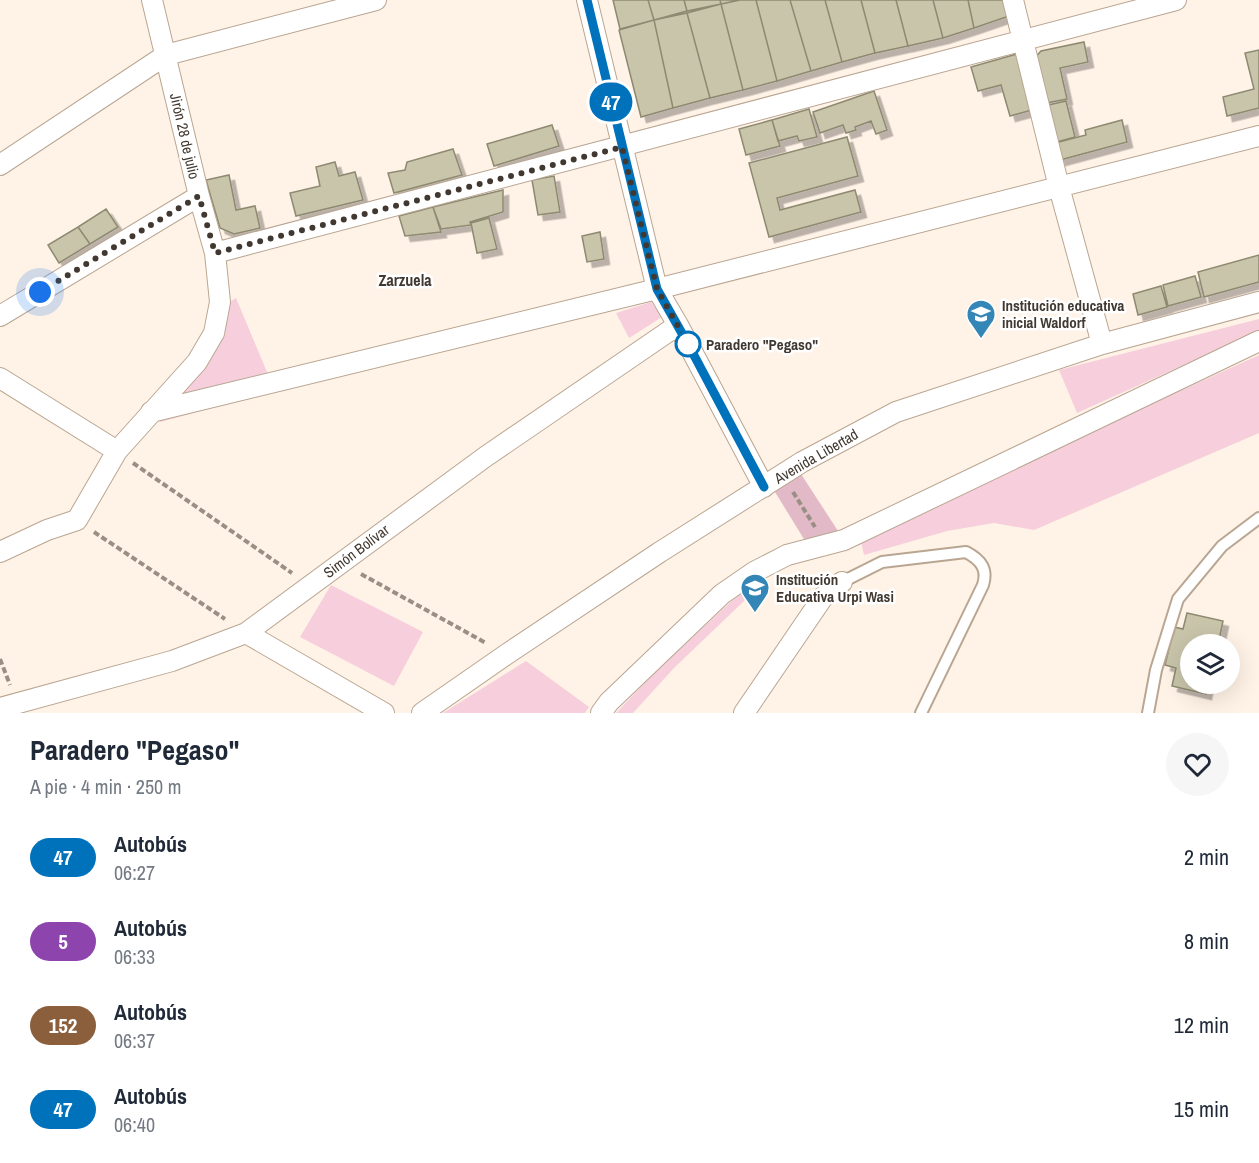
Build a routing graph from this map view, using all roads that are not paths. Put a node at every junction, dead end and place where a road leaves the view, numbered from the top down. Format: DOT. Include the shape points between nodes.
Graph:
graph roads {
  1 [pos="152,0"];
  2 [pos="376,0"];
  3 [pos="587,0"];
  4 [pos="1013,0"];
  5 [pos="1176,0"];
  6 [pos="1023,40"];
  7 [pos="166,55"];
  8 [pos="1259,136"];
  9 [pos="622,147"];
  10 [pos="0,165"];
  11 [pos="1059,187"];
  12 [pos="199,196"];
  13 [pos="215,253"];
  14 [pos="657,289"];
  15 [pos="1259,302"];
  16 [pos="0,316"];
  17 [pos="678,325"];
  18 [pos="1259,342"];
  19 [pos="1102,344"];
  20 [pos="0,378"];
  21 [pos="151,412"];
  22 [pos="117,451"];
  23 [pos="764,487"];
  24 [pos="1259,518"];
  25 [pos="0,552"];
  26 [pos="842,582"];
  27 [pos="246,633"];
  28 [pos="0,708"];
  29 [pos="384,713"];
  30 [pos="422,713"];
  31 [pos="601,713"];
  32 [pos="744,713"];
  33 [pos="921,713"];
  34 [pos="1148,713"];
  1 -- 7 [label="street, Jirón 28 de julio"];
  2 -- 7 [label="street"];
  3 -- 9 [label="street"];
  4 -- 6 [label="street"];
  5 -- 6 [label="street"];
  6 -- 9 [label="street"];
  6 -- 11 [label="street"];
  7 -- 10 [label="street"];
  7 -- 12 [label="street, Jirón 28 de julio"];
  8 -- 11 [label="street"];
  9 -- 13 [label="street"];
  9 -- 14 [label="street"];
  11 -- 14 [label="street"];
  11 -- 19 [label="street"];
  12 -- 13 [label="street, Jirón 28 de julio"];
  12 -- 16 [label="street"];
  13 -- 21 [label="street, Jirón 28 de julio" via="220,302 214,333 197,362"];
  14 -- 17 [label="street"];
  14 -- 21 [label="street"];
  15 -- 19 [label="street, Avenida Libertad"];
  17 -- 23 [label="street"];
  17 -- 27 [label="street, Simón Bolívar" via="485,457"];
  18 -- 31 [label="street" via="844,540 787,555 754,572 722,594"];
  19 -- 23 [label="street, Avenida Libertad" via="896,412 831,445"];
  20 -- 22 [label="street"];
  21 -- 22 [label="street, Jirón 28 de julio"];
  22 -- 25 [label="street, Jirón 28 de julio" via="77,520"];
  23 -- 30 [label="street, Avenida Libertad" via="660,552"];
  24 -- 34 [label="lane" via="1222,546 1178,599 1156,670"];
  26 -- 32 [label="street" via="823,597"];
  26 -- 33 [label="lane" via="882,562 966,552 975,556 985,569 983,585"];
  27 -- 28 [label="street, Simón Bolívar" via="172,662"];
  27 -- 29 [label="street"];
}
